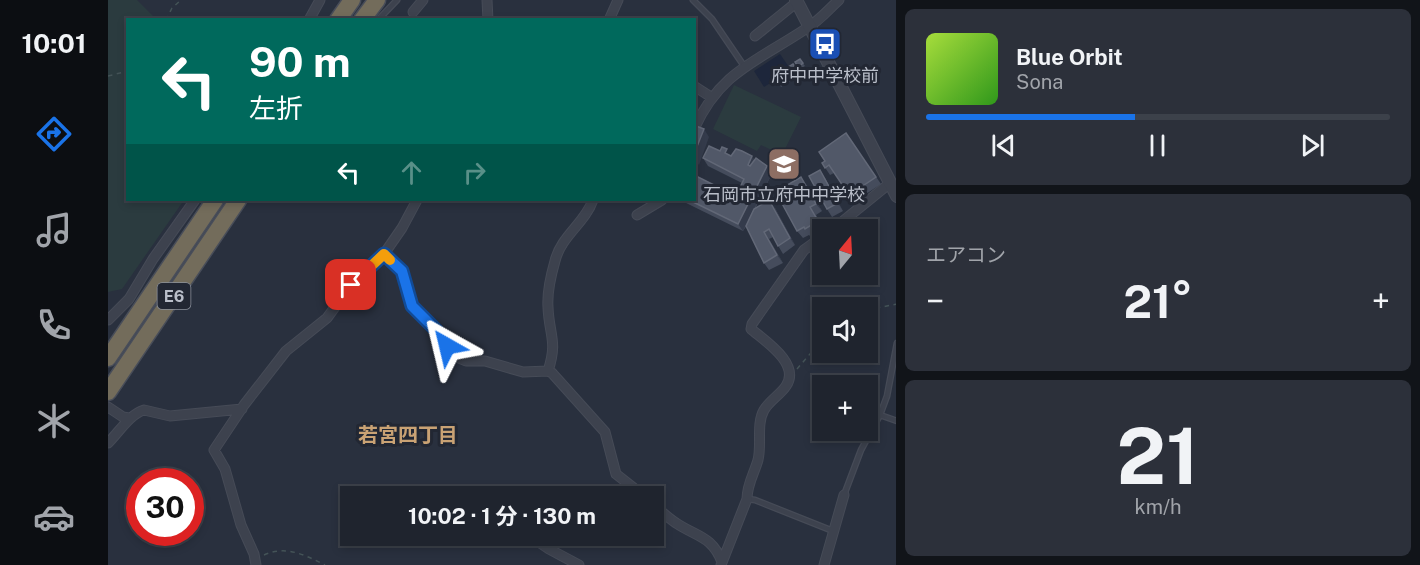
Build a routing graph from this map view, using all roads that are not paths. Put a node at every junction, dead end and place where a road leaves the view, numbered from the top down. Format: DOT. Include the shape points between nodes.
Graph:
graph roads {
  1 [pos="320,0"];
  2 [pos="352,0"];
  3 [pos="377,0"];
  4 [pos="397,0"];
  5 [pos="423,0"];
  6 [pos="487,0"];
  7 [pos="618,0"];
  8 [pos="693,0"];
  9 [pos="839,0"];
  10 [pos="796,1"];
  11 [pos="413,12"];
  12 [pos="310,18"];
  13 [pos="339,18"];
  14 [pos="364,18"];
  15 [pos="380,18"];
  16 [pos="488,18"];
  17 [pos="610,18"];
  18 [pos="810,27"];
  19 [pos="755,36"];
  20 [pos="744,66"];
  21 [pos="696,87"];
  22 [pos="711,97"];
  23 [pos="696,125"];
  24 [pos="890,183"];
  25 [pos="896,194"];
  26 [pos="194,201"];
  27 [pos="214,201"];
  28 [pos="237,201"];
  29 [pos="416,201"];
  30 [pos="592,201"];
  31 [pos="661,201"];
  32 [pos="637,215"];
  33 [pos="846,219"];
  34 [pos="812,244"];
  35 [pos="384,254"];
  36 [pos="108,320"];
  37 [pos="896,348"];
  38 [pos="108,358"];
  39 [pos="548,370"];
  40 [pos="108,392"];
  41 [pos="108,407"];
  42 [pos="242,409"];
  43 [pos="880,415"];
  44 [pos="126,418"];
  45 [pos="896,421"];
  46 [pos="108,443"];
  47 [pos="631,486"];
  48 [pos="844,495"];
  49 [pos="747,499"];
  50 [pos="664,513"];
  51 [pos="833,531"];
  52 [pos="545,546"];
  53 [pos="256,562"];
  54 [pos="721,563"];
  55 [pos="579,565"];
  56 [pos="824,565"];
  1 -- 12 [label="street"];
  2 -- 13 [label="highway"];
  3 -- 14 [label="highway"];
  4 -- 15 [label="lane"];
  5 -- 11 [label="street"];
  6 -- 16 [label="street"];
  7 -- 17 [label="street"];
  8 -- 20 [label="lane" via="712,19"];
  9 -- 18 [label="street"];
  10 -- 18 [label="street"];
  10 -- 19 [label="street"];
  18 -- 20 [label="street"];
  18 -- 24 [label="street"];
  20 -- 22 [label="street"];
  21 -- 22 [label="street"];
  22 -- 23 [label="street"];
  24 -- 25 [label="street"];
  24 -- 33 [label="street"];
  26 -- 36 [label="street" via="129,298"];
  27 -- 38 [label="highway, E6"];
  28 -- 40 [label="highway, E6"];
  29 -- 35 [label="street"];
  30 -- 39 [label="street" via="556,256 548,304 554,349"];
  31 -- 32 [label="street"];
  34 -- 49 [label="street" via="752,324 751,329 781,356 789,373 787,385 760,419 758,460"];
  35 -- 39 [label="street" via="402,271 412,306 456,357 523,372"];
  35 -- 42 [label="street" via="351,285 327,318 286,351"];
  37 -- 43 [label="lane"];
  39 -- 47 [label="street" via="605,432 616,474"];
  41 -- 44 [label="street"];
  42 -- 44 [label="street" via="171,416 144,410"];
  42 -- 53 [label="street" via="214,450 225,469"];
  43 -- 45 [label="lane"];
  43 -- 48 [label="lane"];
  44 -- 46 [label="street" via="127,424"];
  48 -- 51 [label="street"];
  49 -- 51 [label="lane"];
  49 -- 54 [label="street"];
  50 -- 54 [label="street" via="711,542"];
  51 -- 56 [label="street"];
  52 -- 55 [label="street"];
}
